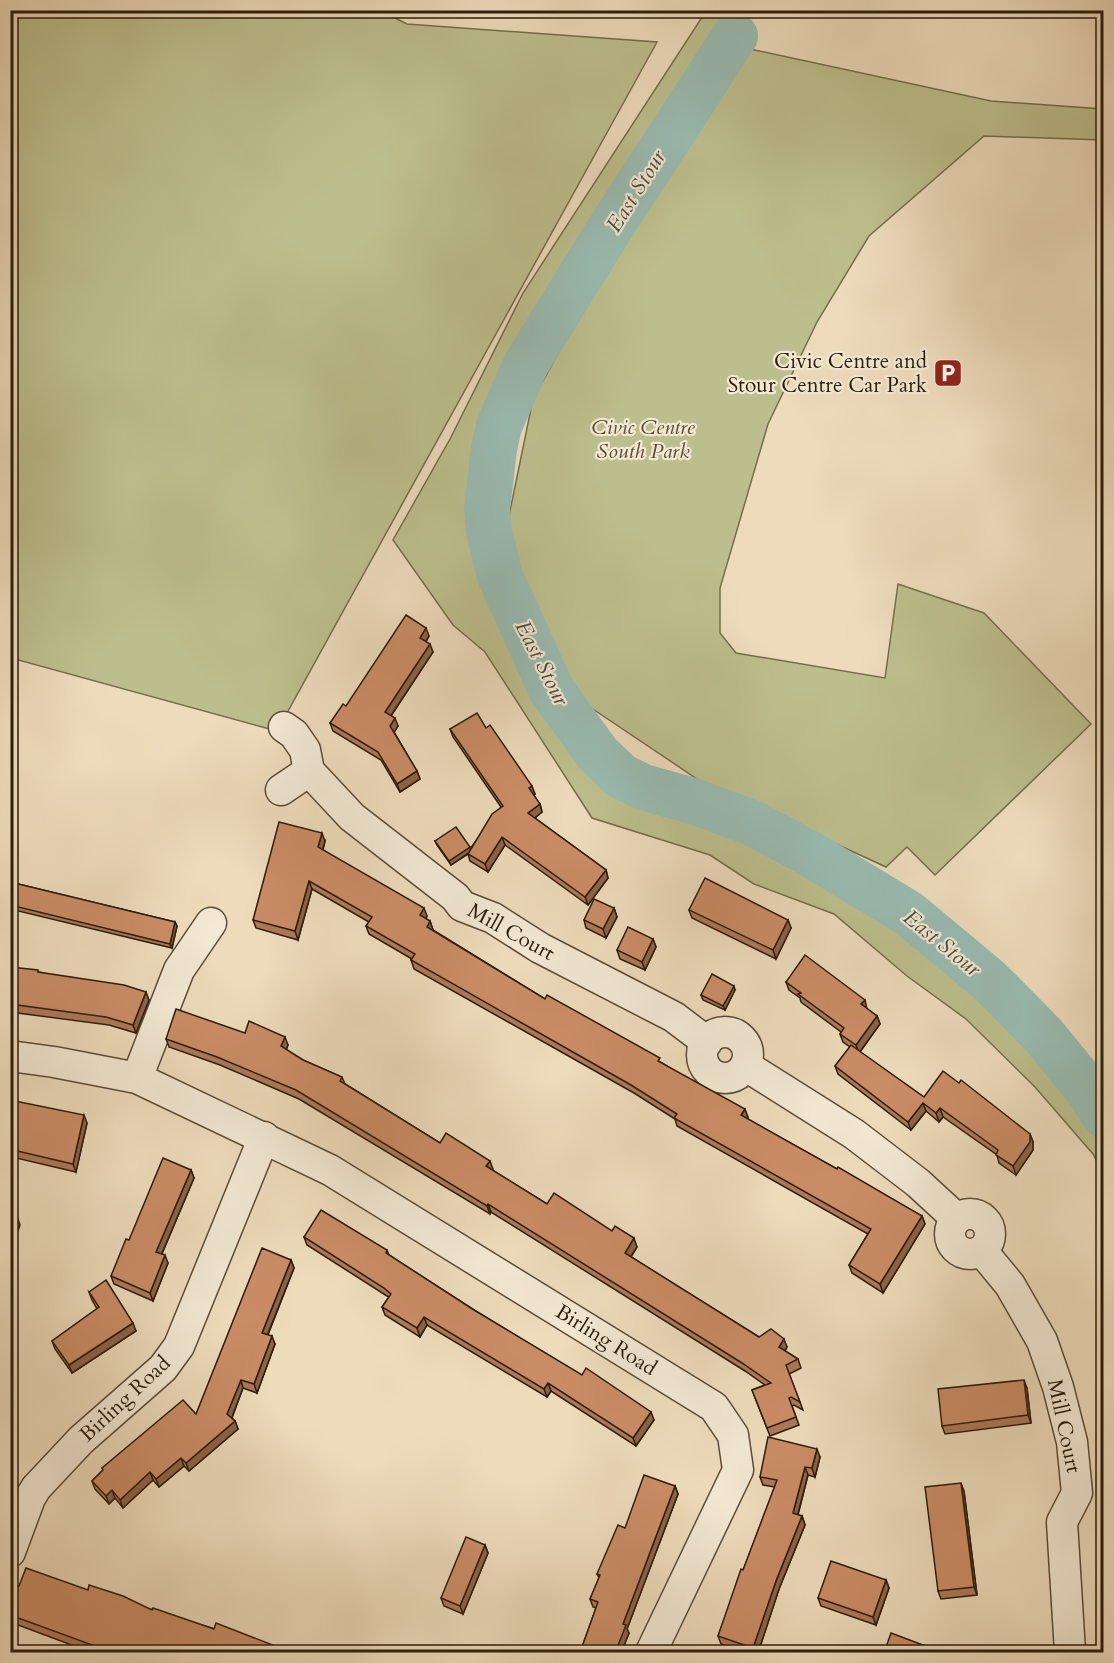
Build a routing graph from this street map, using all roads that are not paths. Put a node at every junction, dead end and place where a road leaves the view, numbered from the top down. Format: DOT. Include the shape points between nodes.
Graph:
graph roads {
  1 [pos="284,728"];
  2 [pos="309,771"];
  3 [pos="280,790"];
  4 [pos="211,923"];
  5 [pos="10,1056"];
  6 [pos="137,1078"];
  7 [pos="264,1137"];
  8 [pos="10,1552"];
  9 [pos="651,1653"];
  10 [pos="1070,1653"];
  1 -- 2 [label="street, Mill Court" via="294,734 305,750"];
  2 -- 3 [label="street"];
  2 -- 10 [label="street, Mill Court" via="352,817 462,906 493,918 549,953 674,1017 707,1042 702,1056 708,1071 728,1078 746,1066 854,1134 956,1218 950,1230 952,1244 969,1255 982,1251 1010,1286 1041,1341 1058,1388 1072,1442 1077,1493 1062,1522"];
  4 -- 6 [label="street" via="179,970"];
  5 -- 6 [label="street, Birling Road"];
  6 -- 7 [label="street, Birling Road"];
  7 -- 8 [label="street, Birling Road" via="179,1346 162,1368 81,1440 36,1488"];
  7 -- 9 [label="street, Birling Road" via="330,1170 714,1407 733,1435 738,1470"];
}
